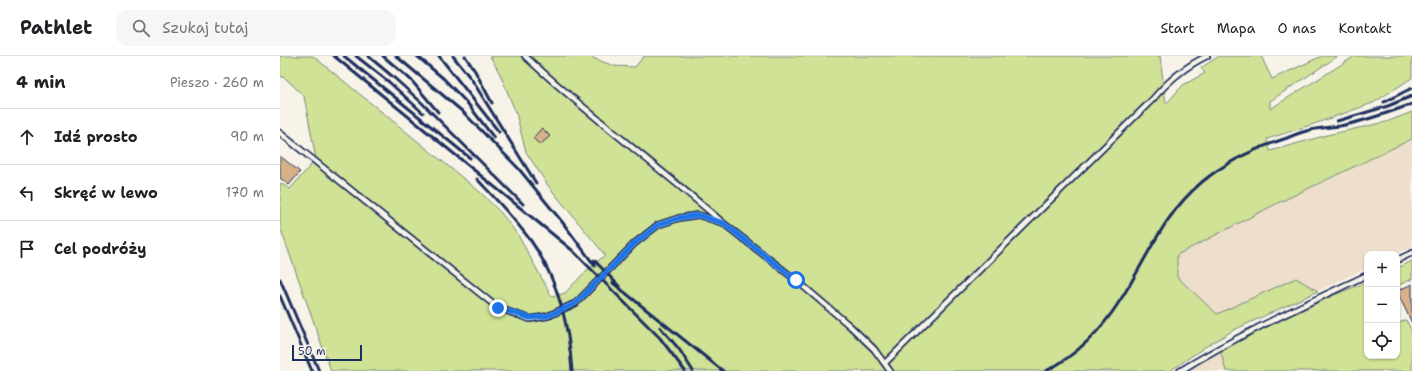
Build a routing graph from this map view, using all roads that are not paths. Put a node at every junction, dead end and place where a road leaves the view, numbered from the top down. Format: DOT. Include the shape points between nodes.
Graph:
graph roads {
  1 [pos="526,56"];
  2 [pos="1208,56"];
  3 [pos="1200,58"];
  4 [pos="280,133"];
  5 [pos="723,223"];
  6 [pos="1412,253"];
  7 [pos="1400,259"];
  8 [pos="1364,276"];
  9 [pos="885,363"];
  10 [pos="890,371"];
  11 [pos="1180,371"];
  1 -- 5 [label="lane" via="554,83 684,188"];
  2 -- 3 [label="lane"];
  3 -- 9 [label="lane" via="1166,84"];
  4 -- 5 [label="lane" via="498,308 530,318 548,316 576,303 635,243 658,225 698,215"];
  5 -- 9 [label="lane" via="844,321"];
  6 -- 7 [label="lane"];
  8 -- 11 [label="lane" via="1222,346"];
  9 -- 10 [label="lane"];
}
